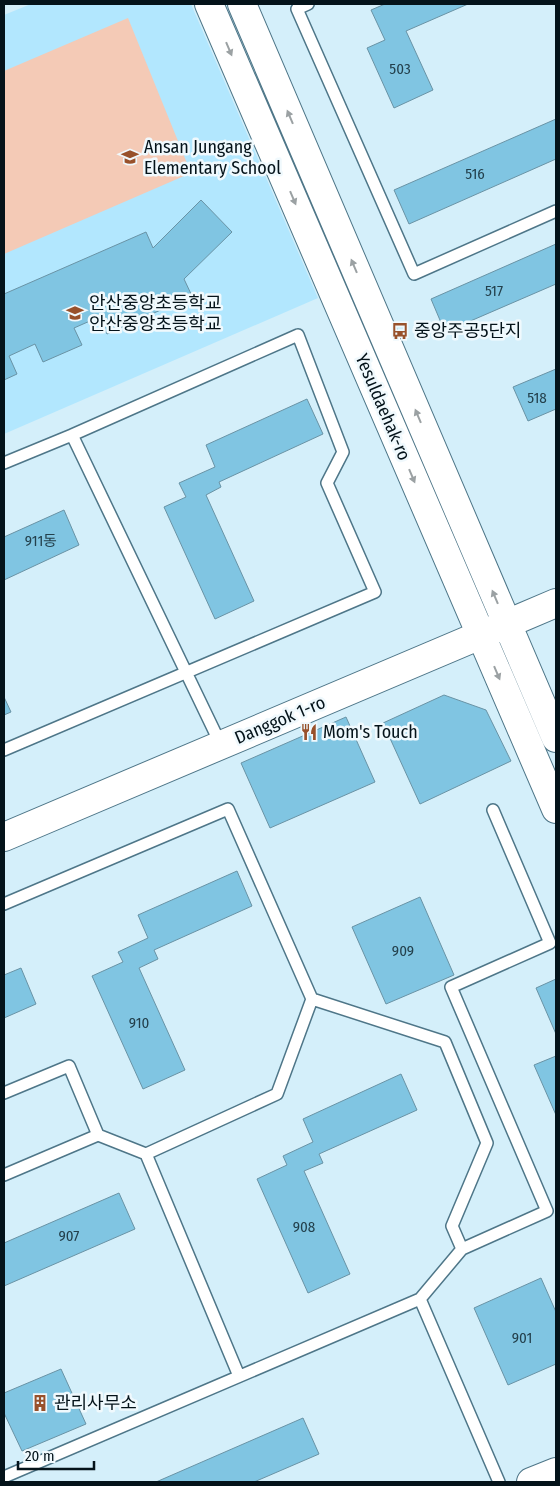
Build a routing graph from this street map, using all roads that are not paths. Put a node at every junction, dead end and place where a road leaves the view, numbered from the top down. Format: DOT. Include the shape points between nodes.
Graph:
graph roads {
  1 [pos="210,4"];
  2 [pos="242,4"];
  3 [pos="308,4"];
  4 [pos="556,211"];
  5 [pos="72,435"];
  6 [pos="4,464"];
  7 [pos="556,603"];
  8 [pos="507,624"];
  9 [pos="480,635"];
  10 [pos="186,672"];
  11 [pos="556,738"];
  12 [pos="221,745"];
  13 [pos="4,750"];
  14 [pos="493,810"];
  15 [pos="556,810"];
  16 [pos="4,837"];
  17 [pos="4,904"];
  18 [pos="312,999"];
  19 [pos="4,1093"];
  20 [pos="98,1135"];
  21 [pos="146,1154"];
  22 [pos="4,1175"];
  23 [pos="462,1248"];
  24 [pos="420,1298"];
  25 [pos="239,1376"];
  26 [pos="4,1476"];
  27 [pos="499,1482"];
  1 -- 9 [label="street, Yesuldaehak-ro, one-way"];
  8 -- 2 [label="street, Yesuldaehak-ro, one-way"];
  3 -- 4 [label="lane" via="297,9 414,274"];
  5 -- 6 [label="lane"];
  5 -- 10 [label="lane"];
  5 -- 10 [label="lane" via="298,335 343,452 327,483 375,592"];
  7 -- 8 [label="street, Danggok 1-ro"];
  8 -- 9 [label="street, Danggok 1-ro"];
  8 -- 11 [label="street, Yesuldaehak-ro"];
  9 -- 12 [label="street, Danggok 1-ro"];
  9 -- 15 [label="street, Yesuldaehak-ro, one-way"];
  10 -- 12 [label="lane"];
  10 -- 13 [label="lane"];
  12 -- 16 [label="street, Danggok 1-ro"];
  14 -- 23 [label="lane" via="550,944 451,987 547,1211"];
  17 -- 18 [label="lane" via="228,810"];
  18 -- 21 [label="lane" via="277,1094"];
  18 -- 23 [label="lane" via="445,1042 487,1143 452,1226"];
  19 -- 20 [label="lane" via="69,1066"];
  20 -- 21 [label="lane"];
  20 -- 22 [label="lane"];
  21 -- 25 [label="lane"];
  23 -- 24 [label="lane"];
  24 -- 25 [label="lane"];
  24 -- 27 [label="lane"];
  25 -- 26 [label="lane"];
}
